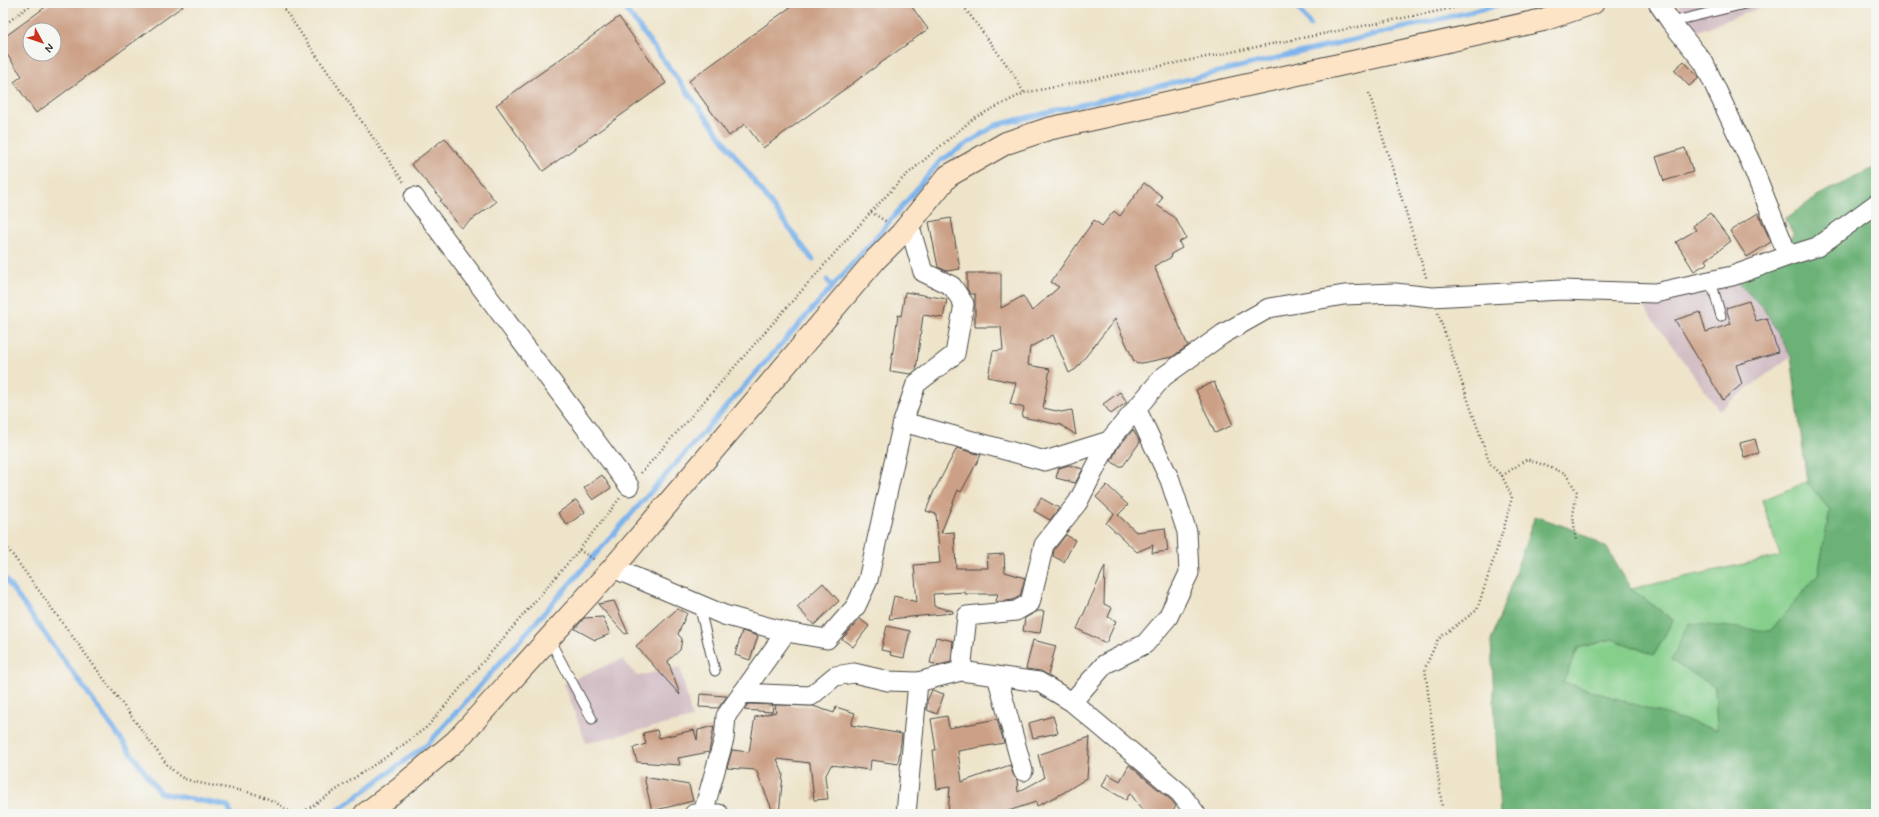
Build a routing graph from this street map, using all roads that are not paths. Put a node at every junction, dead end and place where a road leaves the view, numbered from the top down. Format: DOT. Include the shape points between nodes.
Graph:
graph roads {
  1 [pos="1593,3"];
  2 [pos="1658,3"];
  3 [pos="1748,3"];
  4 [pos="1671,22"];
  5 [pos="414,197"];
  6 [pos="1876,204"];
  7 [pos="909,224"];
  8 [pos="1788,256"];
  9 [pos="1711,281"];
  10 [pos="1721,316"];
  11 [pos="1136,408"];
  12 [pos="904,422"];
  13 [pos="1109,441"];
  14 [pos="629,486"];
  15 [pos="607,566"];
  16 [pos="699,604"];
  17 [pos="786,632"];
  18 [pos="548,638"];
  19 [pos="715,671"];
  20 [pos="961,672"];
  21 [pos="997,676"];
  22 [pos="918,682"];
  23 [pos="742,693"];
  24 [pos="1072,702"];
  25 [pos="592,719"];
  26 [pos="1024,772"];
  27 [pos="365,814"];
  28 [pos="705,814"];
  29 [pos="906,814"];
  30 [pos="1196,814"];
  1 -- 7 [label="street" via="1543,20 1048,129 1006,143 948,176"];
  2 -- 4 [label="street"];
  3 -- 4 [label="lane"];
  4 -- 8 [label="street" via="1704,63 1751,163"];
  5 -- 14 [label="street"];
  6 -- 8 [label="street" via="1817,247"];
  7 -- 12 [label="street" via="923,272 952,286 964,304 955,354 916,384"];
  7 -- 15 [label="street"];
  8 -- 9 [label="street"];
  9 -- 10 [label="lane"];
  9 -- 11 [label="street" via="1655,293 1562,290 1432,296 1395,293 1344,295 1268,308 1223,334 1163,377"];
  11 -- 13 [label="street"];
  11 -- 24 [label="street" via="1170,480 1180,510 1187,532 1189,573 1168,617 1145,644 1105,664"];
  12 -- 13 [label="street" via="1045,461"];
  12 -- 17 [label="street" via="868,580 856,606 827,639"];
  13 -- 20 [label="street" via="1078,502 1044,545 1030,603 1016,611 967,616"];
  15 -- 16 [label="street"];
  15 -- 18 [label="street"];
  16 -- 17 [label="street" via="724,615"];
  16 -- 19 [label="lane"];
  17 -- 23 [label="street"];
  18 -- 25 [label="lane"];
  18 -- 27 [label="street" via="456,741"];
  20 -- 21 [label="street"];
  20 -- 22 [label="street"];
  21 -- 24 [label="street" via="1039,682"];
  21 -- 26 [label="street"];
  22 -- 23 [label="street" via="888,681 854,673 835,676 812,696"];
  22 -- 29 [label="street"];
  23 -- 28 [label="street" via="726,716 724,739"];
  24 -- 30 [label="street" via="1180,793"];
}
